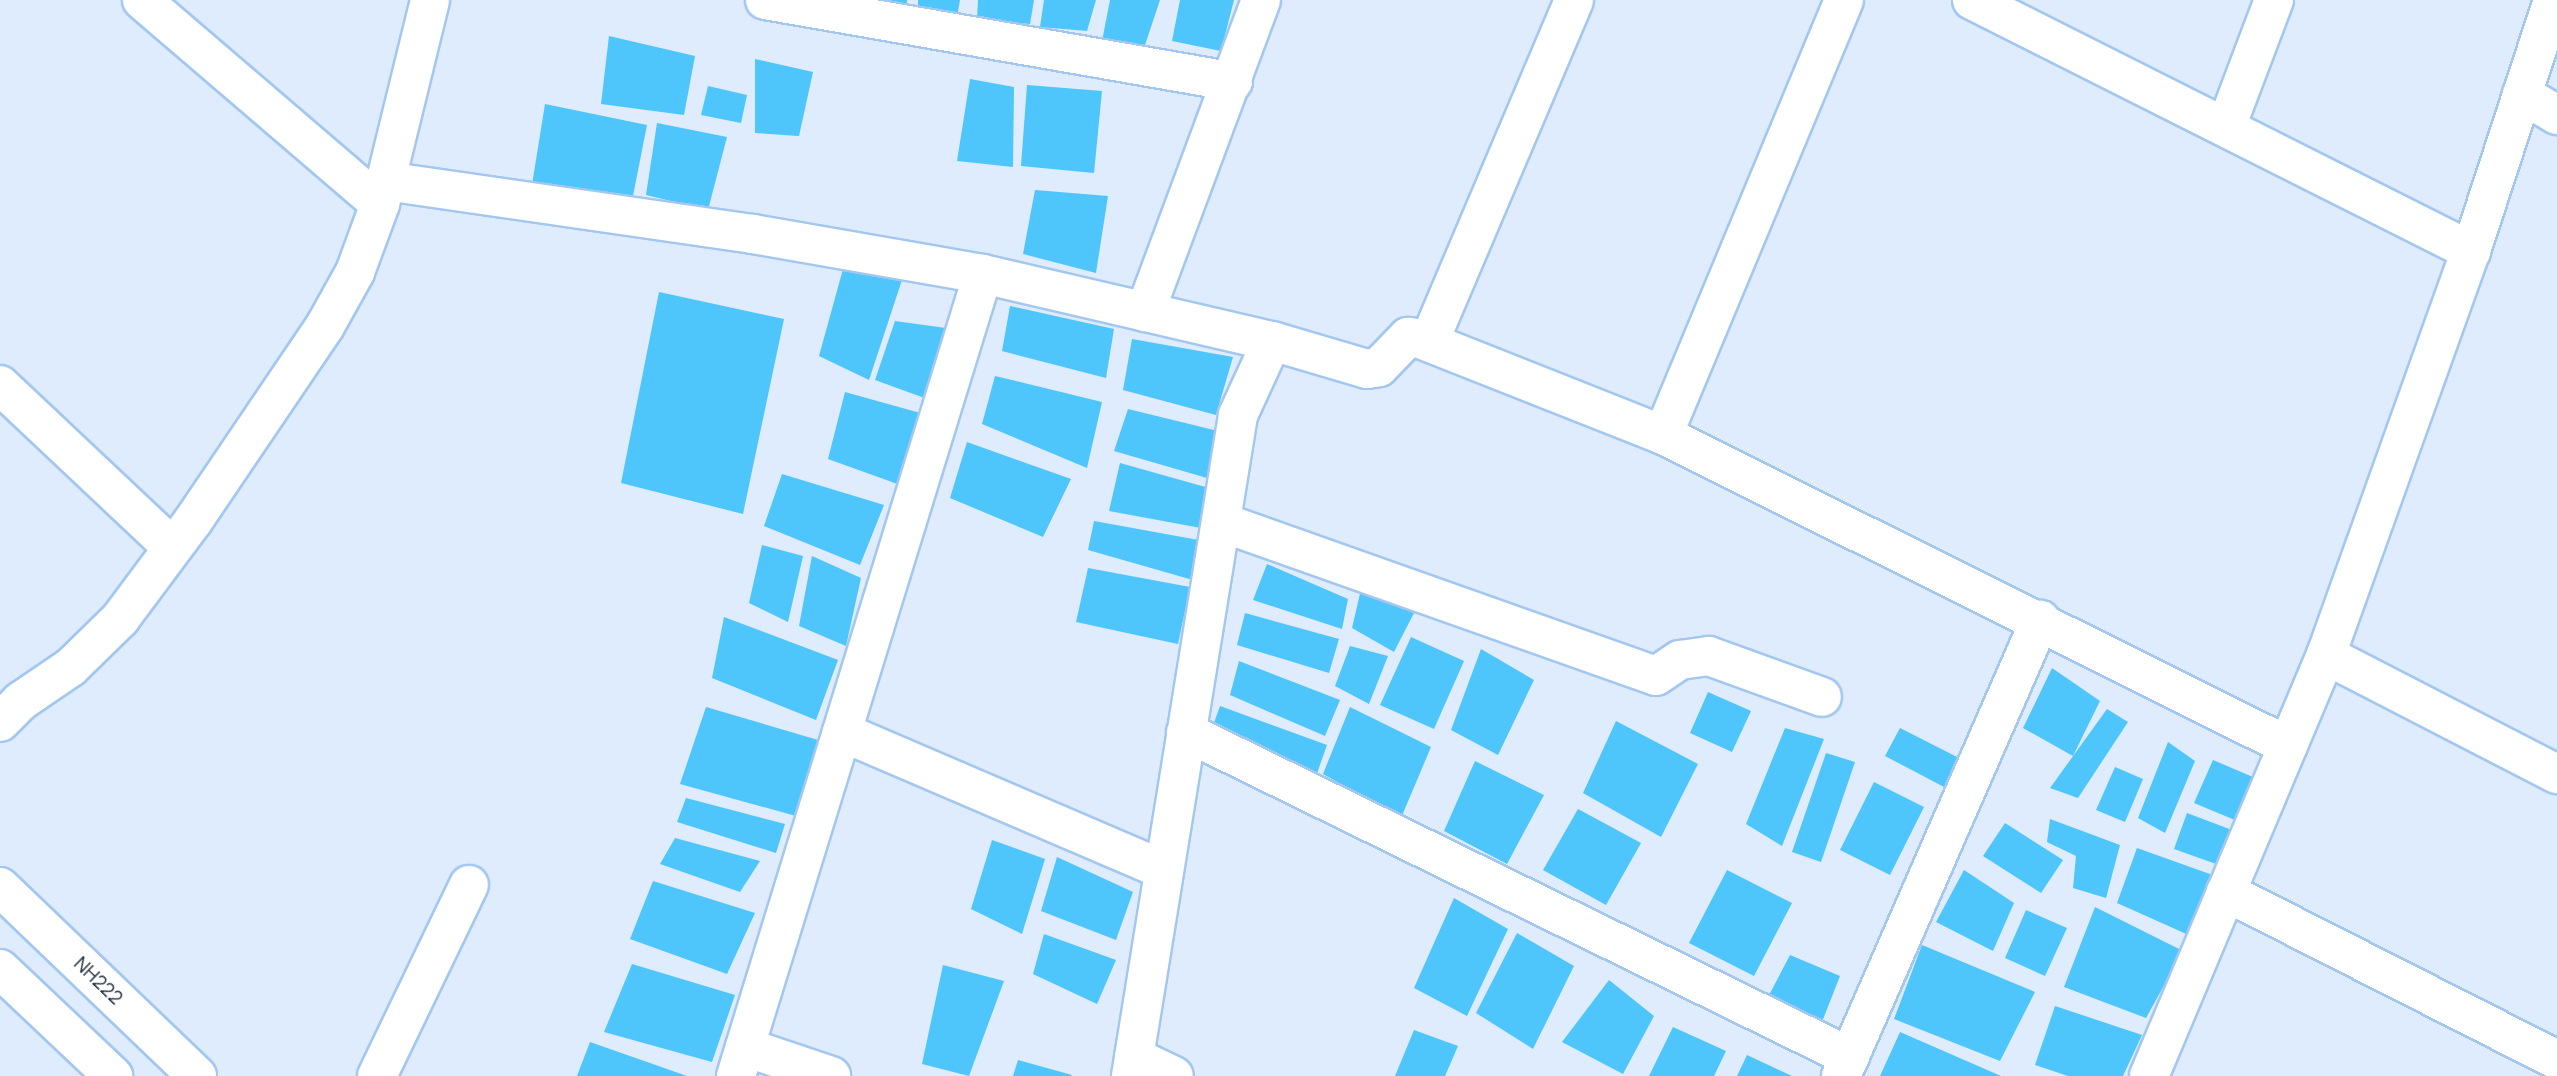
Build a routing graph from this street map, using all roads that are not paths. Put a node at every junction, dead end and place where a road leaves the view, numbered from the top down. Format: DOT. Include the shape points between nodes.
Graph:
graph roads {
  1 [pos="142,0"];
  2 [pos="430,0"];
  3 [pos="765,0"];
  4 [pos="1261,0"];
  5 [pos="1574,0"];
  6 [pos="1844,0"];
  7 [pos="1972,0"];
  8 [pos="2274,0"];
  9 [pos="2553,0"];
  10 [pos="1233,82"];
  11 [pos="2522,94"];
  12 [pos="2557,116"];
  13 [pos="2226,127"];
  14 [pos="382,192"];
  15 [pos="2470,251"];
  16 [pos="983,274"];
  17 [pos="1145,312"];
  18 [pos="1272,341"];
  19 [pos="1429,342"];
  20 [pos="0,385"];
  21 [pos="1663,435"];
  22 [pos="1221,522"];
  23 [pos="172,547"];
  24 [pos="2040,620"];
  25 [pos="2326,655"];
  26 [pos="1822,697"];
  27 [pos="0,722"];
  28 [pos="842,732"];
  29 [pos="1186,732"];
  30 [pos="2288,746"];
  31 [pos="2557,773"];
  32 [pos="1164,870"];
  33 [pos="469,885"];
  34 [pos="0,887"];
  35 [pos="2226,892"];
  36 [pos="0,969"];
  37 [pos="2557,1060"];
  38 [pos="740,1061"];
  39 [pos="1132,1067"];
  40 [pos="1846,1067"];
  41 [pos="113,1076"];
  42 [pos="197,1076"];
  43 [pos="377,1076"];
  44 [pos="831,1076"];
  45 [pos="1174,1076"];
  46 [pos="2149,1076"];
  1 -- 14 [label="main road"];
  2 -- 14 [label="main road"];
  3 -- 10 [label="main road"];
  4 -- 10 [label="main road"];
  5 -- 19 [label="main road"];
  6 -- 21 [label="main road"];
  7 -- 13 [label="main road"];
  8 -- 13 [label="main road"];
  9 -- 11 [label="main road"];
  10 -- 17 [label="main road"];
  11 -- 12 [label="main road"];
  11 -- 15 [label="main road"];
  13 -- 15 [label="main road"];
  14 -- 16 [label="main road" via="753,234"];
  14 -- 23 [label="main road" via="355,272 326,326"];
  15 -- 25 [label="main road"];
  16 -- 17 [label="main road"];
  16 -- 28 [label="main road"];
  17 -- 18 [label="main road"];
  18 -- 19 [label="main road" via="1367,369 1388,359 1408,337"];
  18 -- 22 [label="main road" via="1238,415"];
  19 -- 21 [label="main road"];
  20 -- 23 [label="main road"];
  21 -- 24 [label="main road"];
  22 -- 26 [label="main road" via="1656,676 1681,660 1709,656"];
  22 -- 29 [label="main road"];
  23 -- 27 [label="main road" via="120,618 71,667 21,701"];
  24 -- 30 [label="main road"];
  24 -- 40 [label="main road"];
  25 -- 30 [label="main road"];
  25 -- 31 [label="main road"];
  28 -- 32 [label="main road"];
  28 -- 38 [label="main road"];
  29 -- 32 [label="main road"];
  29 -- 40 [label="main road"];
  30 -- 35 [label="main road"];
  32 -- 39 [label="main road"];
  33 -- 43 [label="main road"];
  34 -- 42 [label="main road, NH222"];
  35 -- 37 [label="main road"];
  35 -- 46 [label="main road"];
  36 -- 41 [label="main road"];
  38 -- 44 [label="main road"];
  39 -- 45 [label="main road"];
}
